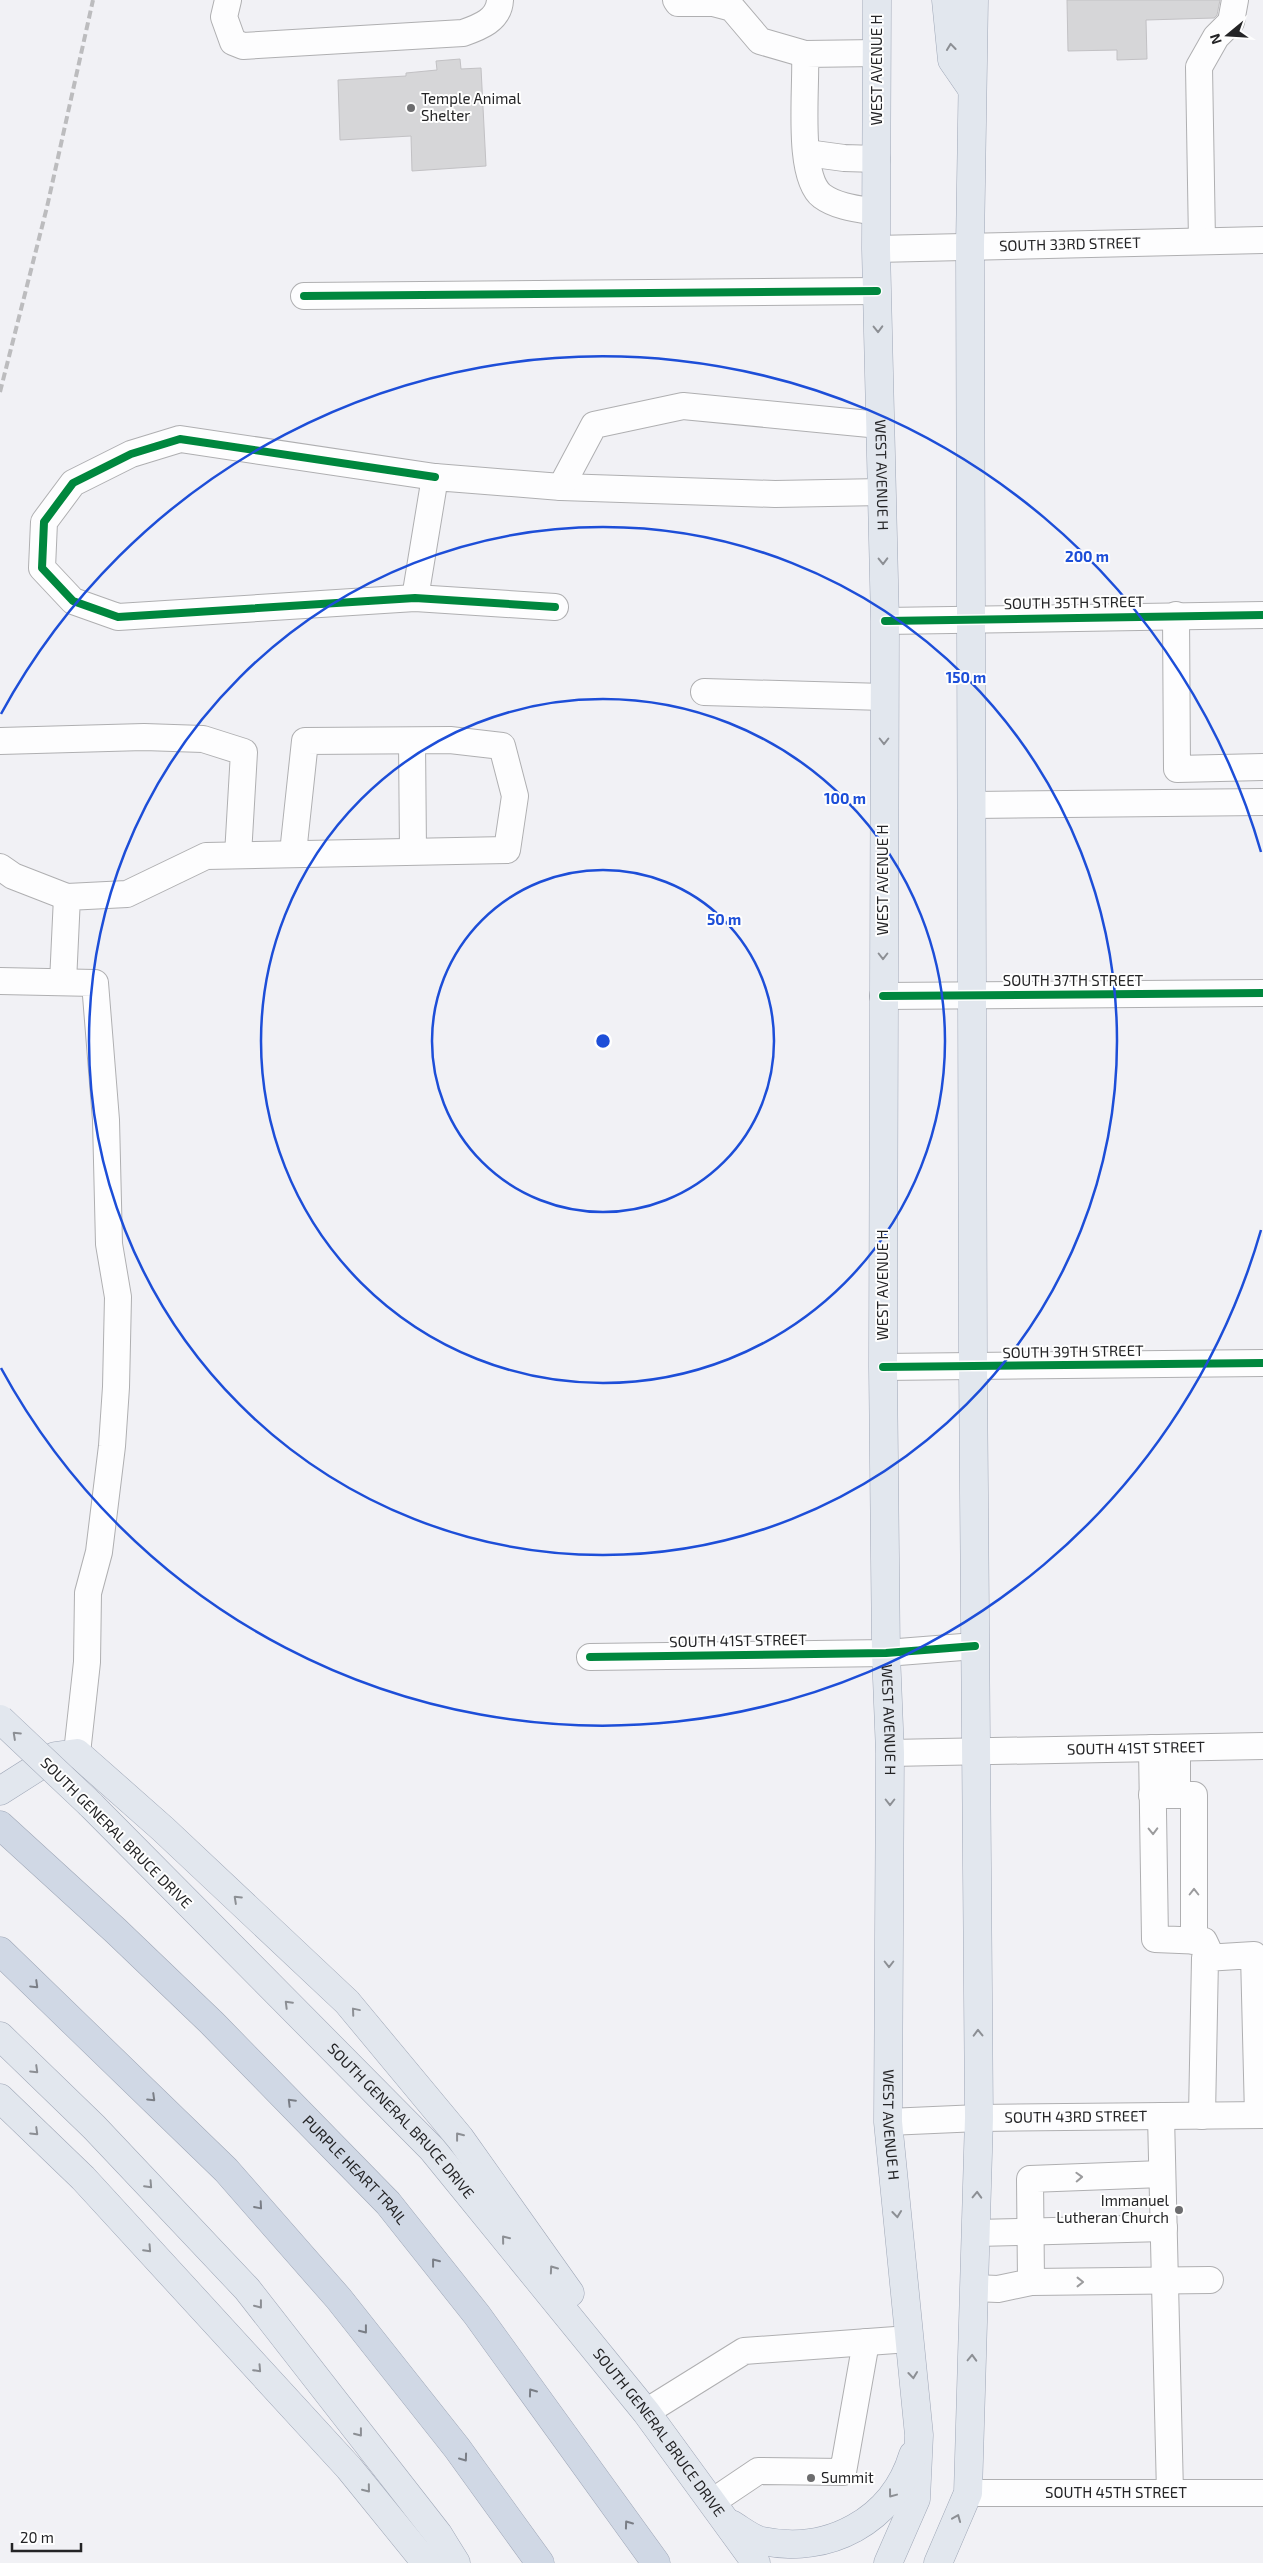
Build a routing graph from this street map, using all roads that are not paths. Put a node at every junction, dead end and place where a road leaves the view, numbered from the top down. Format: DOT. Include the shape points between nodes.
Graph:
graph roads {
  1 [pos="228,0"];
  2 [pos="500,0"];
  3 [pos="676,0"];
  4 [pos="877,0"];
  5 [pos="946,0"];
  6 [pos="974,0"];
  7 [pos="1235,0"];
  8 [pos="877,53"];
  9 [pos="805,54"];
  10 [pos="972,89"];
  11 [pos="807,153"];
  12 [pos="876,159"];
  13 [pos="876,212"];
  14 [pos="1263,240"];
  15 [pos="1202,241"];
  16 [pos="970,245"];
  17 [pos="876,249"];
  18 [pos="877,290"];
  19 [pos="304,296"];
  20 [pos="880,425"];
  21 [pos="435,477"];
  22 [pos="561,487"];
  23 [pos="882,492"];
  24 [pos="415,598"];
  25 [pos="555,607"];
  26 [pos="1176,615"];
  27 [pos="1263,615"];
  28 [pos="972,618"];
  29 [pos="885,621"];
  30 [pos="704,692"];
  31 [pos="884,698"];
  32 [pos="0,741"];
  33 [pos="412,741"];
  34 [pos="1263,767"];
  35 [pos="1177,769"];
  36 [pos="1263,802"];
  37 [pos="1175,803"];
  38 [pos="972,805"];
  39 [pos="413,850"];
  40 [pos="293,853"];
  41 [pos="238,855"];
  42 [pos="0,867"];
  43 [pos="67,897"];
  44 [pos="0,982"];
  45 [pos="63,982"];
  46 [pos="1263,993"];
  47 [pos="882,996"];
  48 [pos="972,996"];
  49 [pos="1263,1363"];
  50 [pos="883,1367"];
  51 [pos="973,1367"];
  52 [pos="975,1646"];
  53 [pos="886,1654"];
  54 [pos="590,1657"];
  55 [pos="0,1719"];
  56 [pos="1263,1746"];
  57 [pos="1152,1748"];
  58 [pos="1177,1748"];
  59 [pos="975,1750"];
  60 [pos="77,1753"];
  61 [pos="890,1753"];
  62 [pos="0,1791"];
  63 [pos="1165,1795"];
  64 [pos="0,1825"];
  65 [pos="1203,1949"];
  66 [pos="0,1951"];
  67 [pos="0,2036"];
  68 [pos="0,2098"];
  69 [pos="1261,2115"];
  70 [pos="1161,2116"];
  71 [pos="1202,2116"];
  72 [pos="979,2118"];
  73 [pos="888,2122"];
  74 [pos="1162,2174"];
  75 [pos="1164,2228"];
  76 [pos="976,2233"];
  77 [pos="1031,2233"];
  78 [pos="1210,2280"];
  79 [pos="1165,2281"];
  80 [pos="1032,2282"];
  81 [pos="974,2288"];
  82 [pos="909,2339"];
  83 [pos="866,2342"];
  84 [pos="646,2412"];
  85 [pos="919,2435"];
  86 [pos="968,2493"];
  87 [pos="1170,2493"];
  88 [pos="1263,2493"];
  89 [pos="718,2511"];
  90 [pos="426,2563"];
  91 [pos="456,2563"];
  92 [pos="540,2563"];
  93 [pos="656,2563"];
  94 [pos="756,2563"];
  95 [pos="888,2563"];
  96 [pos="938,2563"];
  1 -- 2 [label="street" via="224,17 233,42 243,46 463,33 492,19 500,7"];
  3 -- 9 [label="street" via="732,8 760,41"];
  4 -- 8 [label="main road, WEST AVENUE H"];
  10 -- 5 [label="main road, one-way" via="952,60"];
  6 -- 10 [label="main road"];
  7 -- 15 [label="street" via="1231,22 1216,37 1199,68"];
  8 -- 9 [label="street"];
  8 -- 12 [label="main road, WEST AVENUE H"];
  9 -- 11 [label="street" via="804,132"];
  10 -- 16 [label="main road"];
  11 -- 12 [label="street"];
  11 -- 13 [label="street" via="810,182 821,195 844,207"];
  12 -- 13 [label="main road, WEST AVENUE H"];
  13 -- 17 [label="main road, WEST AVENUE H"];
  14 -- 15 [label="street, SOUTH 33RD STREET"];
  15 -- 16 [label="street, SOUTH 33RD STREET"];
  16 -- 17 [label="street, SOUTH 33RD STREET"];
  16 -- 28 [label="main road"];
  17 -- 18 [label="main road, WEST AVENUE H"];
  18 -- 19 [label="street"];
  18 -- 20 [label="main road, WEST AVENUE H, one-way"];
  20 -- 22 [label="street" via="683,406 594,425"];
  20 -- 23 [label="main road, WEST AVENUE H"];
  21 -- 22 [label="street"];
  21 -- 24 [label="street"];
  21 -- 24 [label="street" via="180,438 131,454 73,483 44,522 42,568 73,601 118,617"];
  22 -- 23 [label="street" via="775,494"];
  23 -- 29 [label="main road, WEST AVENUE H, one-way"];
  24 -- 25 [label="street"];
  26 -- 27 [label="street, SOUTH 35TH STREET"];
  26 -- 28 [label="street, SOUTH 35TH STREET"];
  26 -- 35 [label="street"];
  28 -- 29 [label="street, SOUTH 35TH STREET"];
  28 -- 38 [label="main road"];
  29 -- 31 [label="main road, WEST AVENUE H"];
  30 -- 31 [label="street"];
  31 -- 47 [label="main road, WEST AVENUE H, one-way"];
  32 -- 41 [label="street" via="144,737 203,739 244,752"];
  33 -- 39 [label="street"];
  33 -- 39 [label="street" via="450,740 502,746 515,796 507,850"];
  33 -- 40 [label="street" via="305,741"];
  34 -- 35 [label="street"];
  35 -- 37 [label="street"];
  36 -- 37 [label="street"];
  37 -- 38 [label="street"];
  38 -- 48 [label="main road"];
  39 -- 40 [label="street"];
  40 -- 41 [label="street"];
  41 -- 43 [label="street" via="206,856 126,894"];
  42 -- 43 [label="street" via="13,876"];
  43 -- 45 [label="street"];
  44 -- 45 [label="street"];
  45 -- 60 [label="street" via="95,983 106,1120 109,1244 118,1297 112,1446 99,1552 88,1593 87,1662"];
  46 -- 48 [label="street, SOUTH 37TH STREET"];
  47 -- 48 [label="street, SOUTH 37TH STREET"];
  47 -- 50 [label="main road, WEST AVENUE H"];
  48 -- 51 [label="main road"];
  49 -- 51 [label="street, SOUTH 39TH STREET"];
  50 -- 51 [label="street, SOUTH 39TH STREET"];
  50 -- 53 [label="main road, WEST AVENUE H"];
  51 -- 52 [label="main road"];
  52 -- 53 [label="street, SOUTH 41ST STREET"];
  52 -- 59 [label="main road"];
  53 -- 54 [label="street, SOUTH 41ST STREET"];
  53 -- 61 [label="main road, WEST AVENUE H"];
  84 -- 55 [label="main road, SOUTH GENERAL BRUCE DRIVE, one-way, bridge" via="432,2149 90,1804"];
  56 -- 58 [label="street, SOUTH 41ST STREET"];
  57 -- 58 [label="street, SOUTH 41ST STREET"];
  57 -- 59 [label="street, SOUTH 41ST STREET"];
  57 -- 63 [label="street"];
  58 -- 63 [label="street"];
  59 -- 61 [label="street, SOUTH 41ST STREET"];
  72 -- 59 [label="main road, one-way"];
  60 -- 62 [label="main road" via="54,1756"];
  84 -- 60 [label="main road, one-way" via="559,2277 460,2138 347,2002"];
  61 -- 73 [label="main road, WEST AVENUE H, one-way"];
  65 -- 63 [label="street, one-way" via="1194,1795"];
  63 -- 65 [label="street, one-way" via="1155,1939"];
  93 -- 64 [label="highway, PURPLE HEART TRAIL, one-way" via="477,2316 388,2203 212,2023"];
  65 -- 69 [label="street" via="1254,1955"];
  65 -- 71 [label="street"];
  66 -- 92 [label="highway, one-way" via="226,2170 339,2299 457,2448"];
  67 -- 91 [label="main road, one-way" via="94,2127 247,2289 438,2534"];
  68 -- 90 [label="main road, one-way" via="83,2178 336,2453"];
  69 -- 71 [label="street, SOUTH 43RD STREET"];
  70 -- 71 [label="street, SOUTH 43RD STREET"];
  70 -- 72 [label="street, SOUTH 43RD STREET"];
  70 -- 74 [label="street"];
  72 -- 73 [label="street, SOUTH 43RD STREET"];
  76 -- 72 [label="main road, one-way"];
  73 -- 82 [label="main road, WEST AVENUE H, one-way"];
  74 -- 75 [label="street"];
  77 -- 74 [label="street, one-way" via="1030,2178"];
  75 -- 77 [label="street"];
  75 -- 79 [label="street"];
  76 -- 77 [label="street"];
  76 -- 81 [label="main road"];
  77 -- 80 [label="street"];
  78 -- 79 [label="street"];
  80 -- 79 [label="street, one-way"];
  79 -- 87 [label="street"];
  80 -- 81 [label="street" via="998,2289"];
  86 -- 81 [label="main road, one-way"];
  82 -- 83 [label="street"];
  82 -- 85 [label="main road, WEST AVENUE H, one-way"];
  83 -- 84 [label="street" via="744,2351"];
  83 -- 89 [label="street" via="844,2472 758,2471"];
  84 -- 89 [label="main road, SOUTH GENERAL BRUCE DRIVE"];
  85 -- 89 [label="main road, one-way" via="906,2476 880,2510 845,2534 803,2545 760,2541"];
  85 -- 95 [label="main road, WEST AVENUE H" via="916,2499"];
  86 -- 87 [label="street, SOUTH 45TH STREET"];
  96 -- 86 [label="main road, one-way"];
  87 -- 88 [label="street, SOUTH 45TH STREET"];
  89 -- 94 [label="main road, SOUTH GENERAL BRUCE DRIVE"];
}
